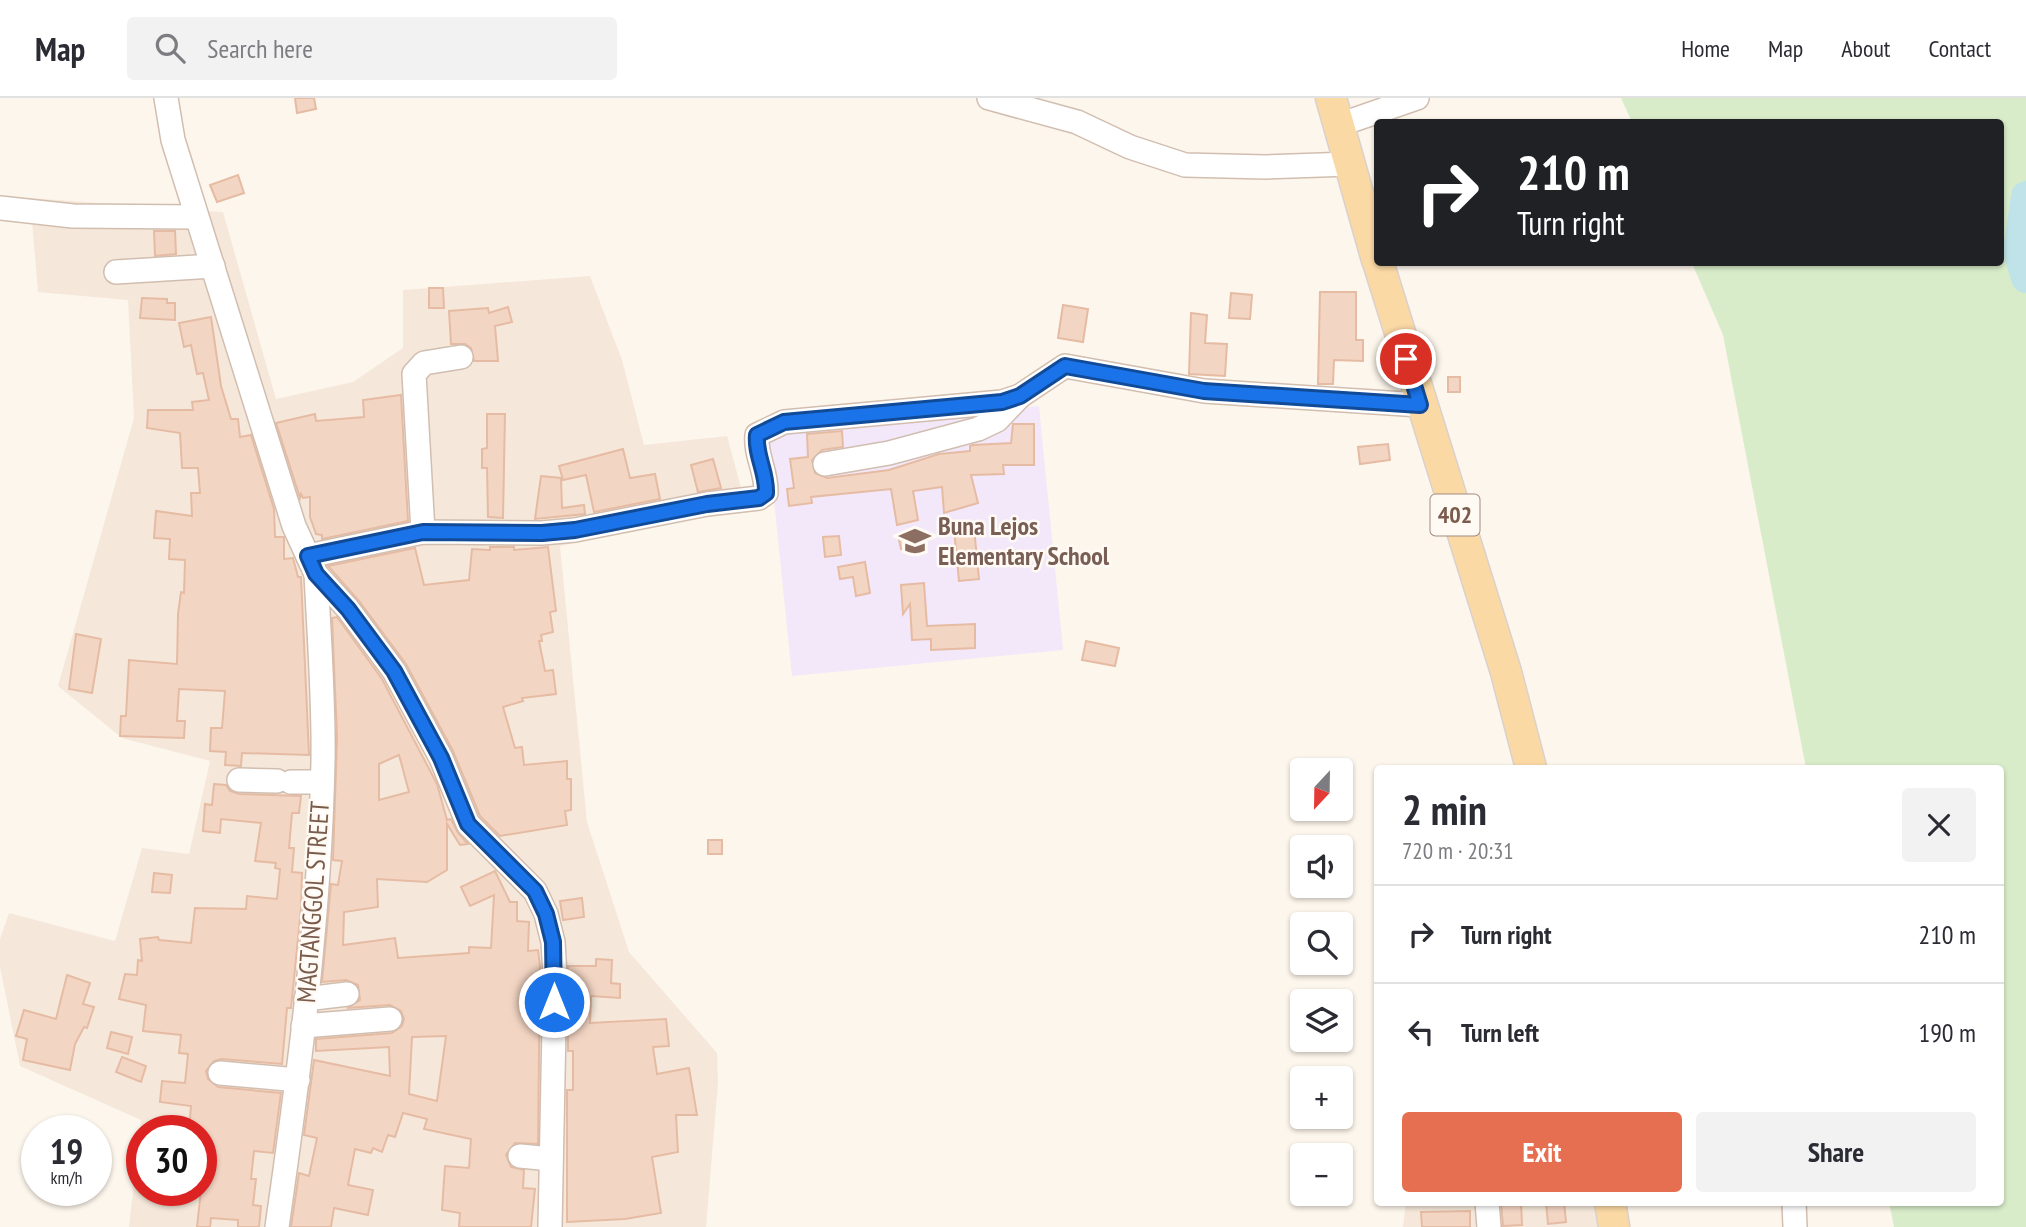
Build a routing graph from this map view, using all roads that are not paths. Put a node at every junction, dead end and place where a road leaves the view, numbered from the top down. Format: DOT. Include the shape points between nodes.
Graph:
graph roads {
  1 [pos="166,98"];
  2 [pos="989,98"];
  3 [pos="1417,98"];
  4 [pos="1335,112"];
  5 [pos="1350,164"];
  6 [pos="0,208"];
  7 [pos="196,217"];
  8 [pos="1374,247"];
  9 [pos="213,266"];
  10 [pos="1379,266"];
  11 [pos="116,272"];
  12 [pos="461,357"];
  13 [pos="1020,396"];
  14 [pos="1420,405"];
  15 [pos="825,464"];
  16 [pos="423,532"];
  17 [pos="312,565"];
  18 [pos="1530,765"];
  19 [pos="239,780"];
  20 [pos="321,782"];
  21 [pos="347,994"];
  22 [pos="306,999"];
  23 [pos="390,1019"];
  24 [pos="303,1026"];
  25 [pos="220,1073"];
  26 [pos="298,1080"];
  27 [pos="520,1156"];
  28 [pos="551,1159"];
  29 [pos="1487,1206"];
  30 [pos="1611,1206"];
  31 [pos="1794,1206"];
  32 [pos="276,1227"];
  33 [pos="550,1227"];
  34 [pos="1489,1227"];
  35 [pos="1614,1227"];
  36 [pos="1795,1227"];
  1 -- 7 [label="street"];
  2 -- 5 [label="street" via="1045,111 1185,165"];
  3 -- 4 [label="street"];
  4 -- 5 [label="main road, 402"];
  5 -- 8 [label="main road, 402"];
  6 -- 7 [label="street" via="73,216"];
  7 -- 9 [label="street"];
  9 -- 11 [label="street"];
  9 -- 17 [label="street" via="278,476"];
  10 -- 14 [label="main road, 402"];
  12 -- 16 [label="street" via="424,363 414,374"];
  13 -- 14 [label="street" via="1065,366 1204,391"];
  13 -- 15 [label="street" via="997,421 978,429 890,453"];
  13 -- 16 [label="street" via="1002,402 784,422 757,435 755,447 767,479 766,493 759,498 575,530"];
  14 -- 18 [label="main road, 402" via="1506,672"];
  16 -- 17 [label="street"];
  17 -- 20 [label="street, MAGTANGGOL STREET"];
  17 -- 28 [label="street" via="394,671 441,758 468,824 535,891 546,914 555,976"];
  19 -- 20 [label="street"];
  20 -- 22 [label="street, MAGTANGGOL STREET"];
  21 -- 22 [label="street"];
  22 -- 24 [label="street, MAGTANGGOL STREET"];
  23 -- 24 [label="street"];
  24 -- 26 [label="street, MAGTANGGOL STREET"];
  25 -- 26 [label="street"];
  26 -- 32 [label="street, MAGTANGGOL STREET"];
  27 -- 28 [label="street"];
  28 -- 33 [label="street"];
  29 -- 34 [label="street"];
  30 -- 35 [label="main road"];
  31 -- 36 [label="street"];
}
